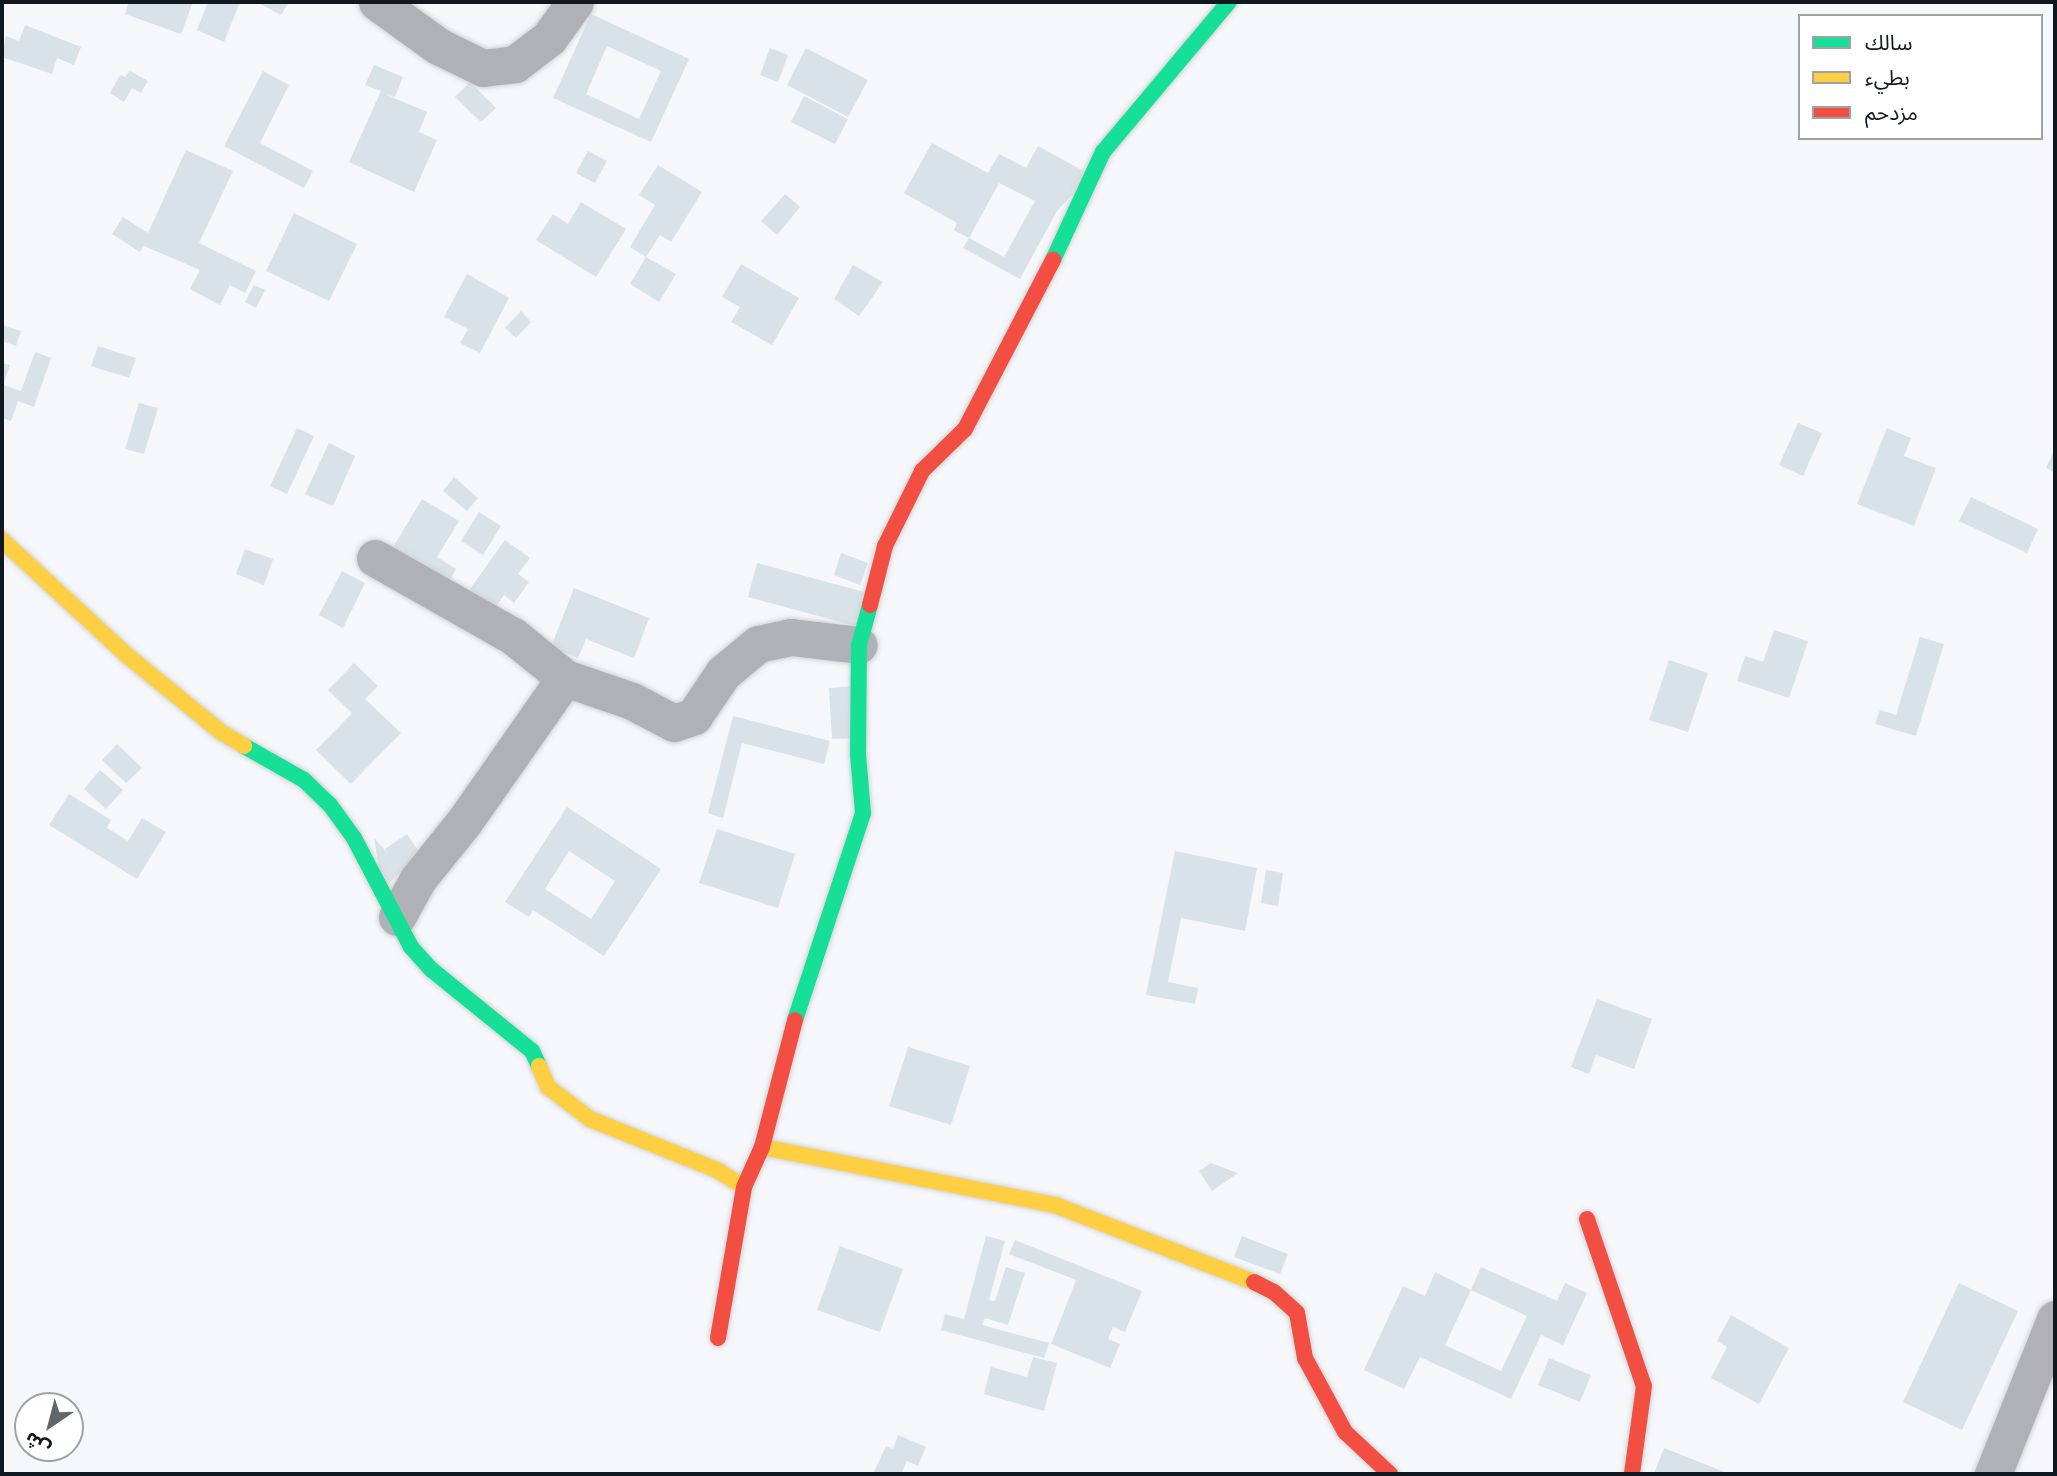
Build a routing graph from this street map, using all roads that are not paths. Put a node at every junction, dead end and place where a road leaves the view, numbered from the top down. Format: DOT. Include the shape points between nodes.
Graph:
graph roads {
  1 [pos="377,2"];
  2 [pos="575,2"];
  3 [pos="1229,2"];
  4 [pos="2,540"];
  5 [pos="375,558"];
  6 [pos="859,645"];
  7 [pos="565,678"];
  8 [pos="397,917"];
  9 [pos="762,1147"];
  10 [pos="744,1187"];
  11 [pos="1587,1219"];
  12 [pos="2055,1319"];
  13 [pos="718,1338"];
  14 [pos="1390,1474"];
  15 [pos="1632,1474"];
  16 [pos="1993,1474"];
  1 -- 2 [label="street" via="439,46 483,68 515,64 549,37"];
  3 -- 6 [label="street" via="1103,152 1032,304 965,429 922,471 898,516 885,546"];
  4 -- 8 [label="street" via="129,657 222,732 304,780 354,838"];
  5 -- 7 [label="street" via="513,636"];
  6 -- 7 [label="street" via="791,637 758,644 723,673 694,716 674,723 632,701"];
  6 -- 9 [label="street" via="858,755 863,813 807,976"];
  7 -- 8 [label="street" via="464,822 418,878"];
  8 -- 10 [label="street" via="411,947 432,970 532,1051 548,1087 590,1119 717,1170"];
  9 -- 10 [label="street"];
  9 -- 14 [label="street" via="1055,1206 1228,1269 1275,1292 1297,1312 1305,1358 1345,1432"];
  10 -- 13 [label="street"];
  11 -- 15 [label="street" via="1644,1386"];
  12 -- 16 [label="street"];
}
